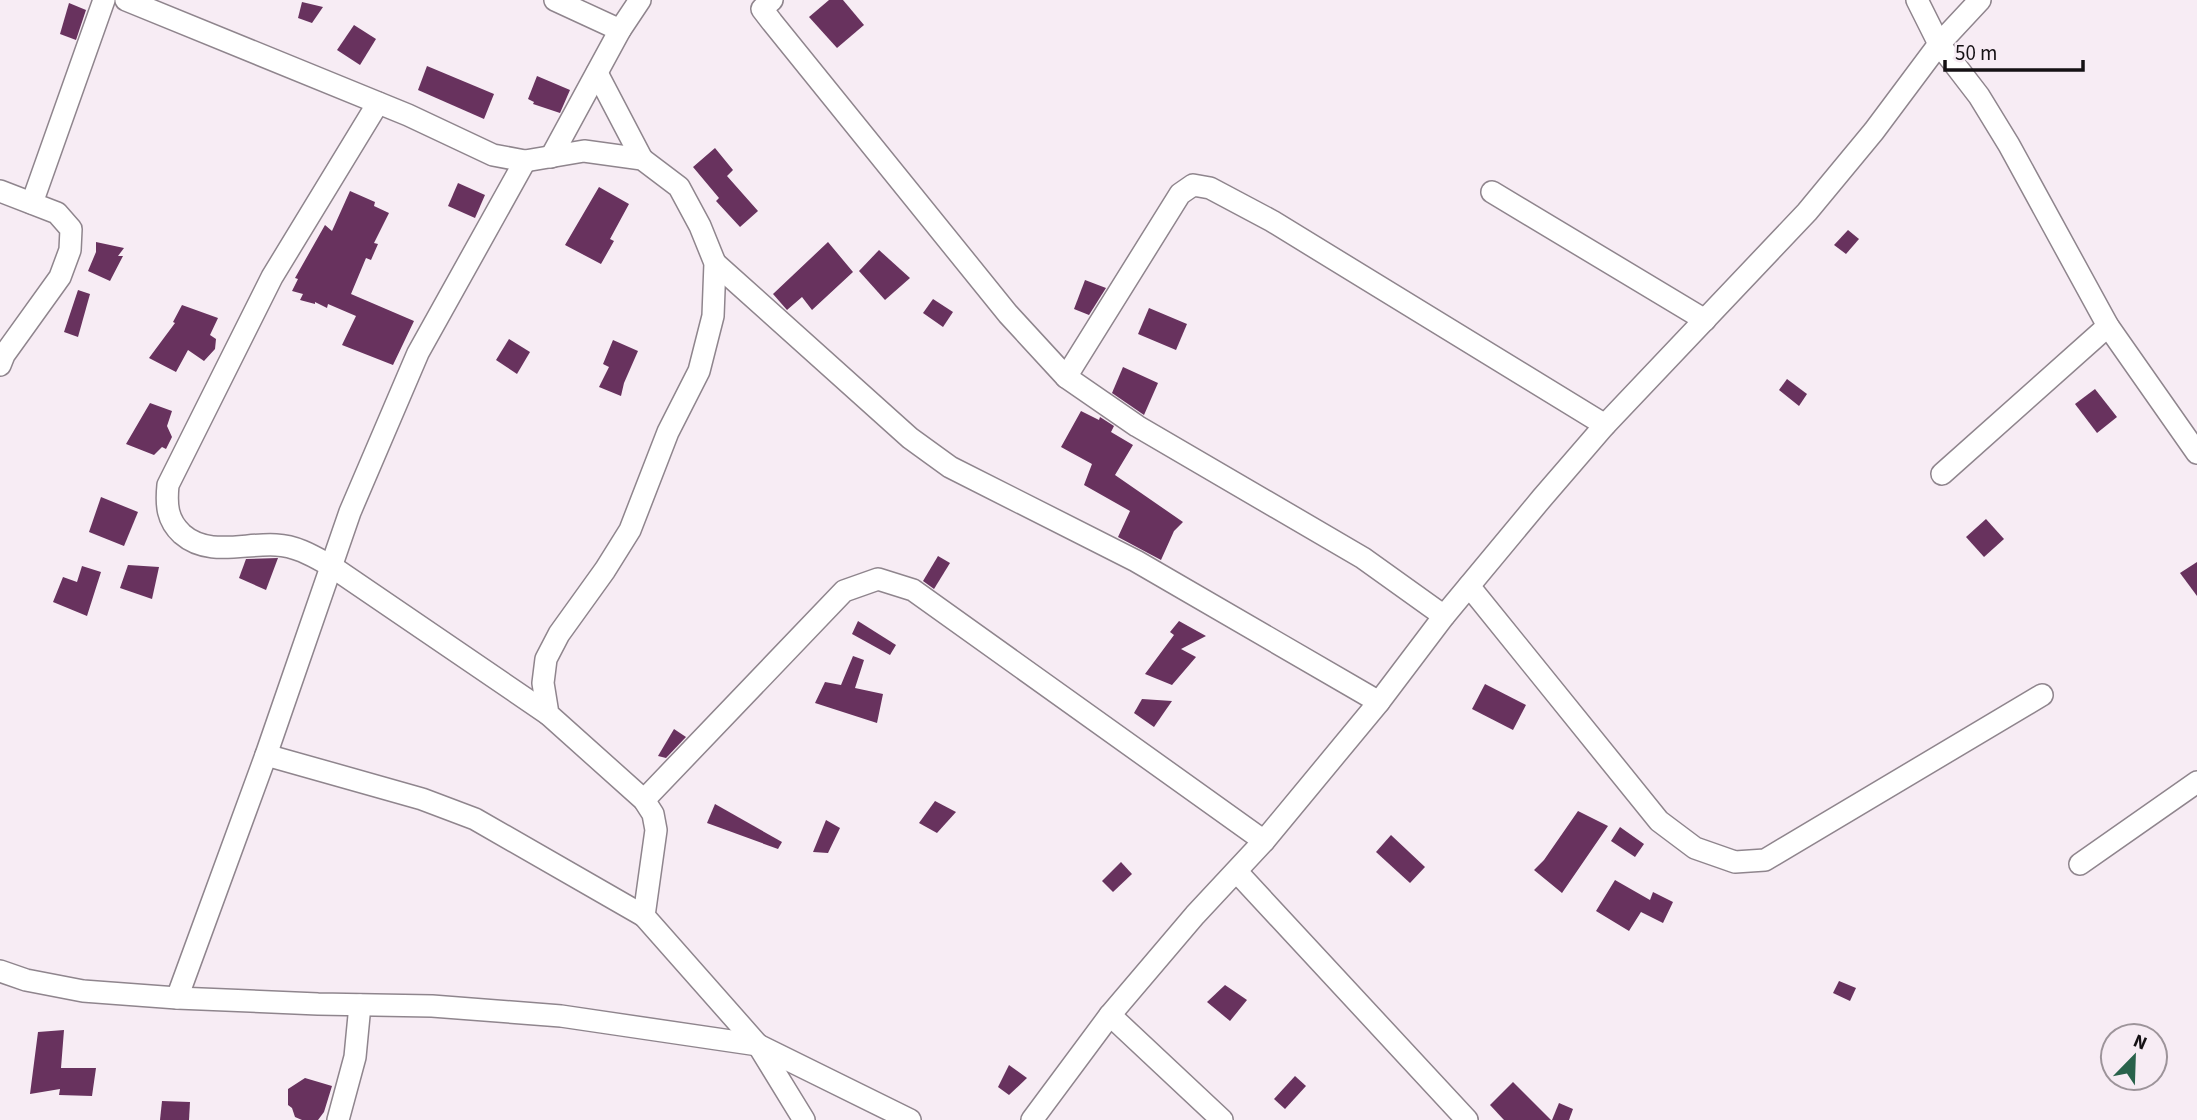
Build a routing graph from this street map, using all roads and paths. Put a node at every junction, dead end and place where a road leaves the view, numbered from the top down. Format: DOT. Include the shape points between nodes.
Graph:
graph roads {
  1 [pos="104,0"];
  2 [pos="126,0"];
  3 [pos="555,0"];
  4 [pos="640,0"];
  5 [pos="1917,0"];
  6 [pos="1980,0"];
  7 [pos="763,3"];
  8 [pos="620,30"];
  9 [pos="1940,44"];
  10 [pos="597,72"];
  11 [pos="378,103"];
  12 [pos="551,157"];
  13 [pos="642,159"];
  14 [pos="525,161"];
  15 [pos="0,191"];
  16 [pos="1492,192"];
  17 [pos="32,202"];
  18 [pos="715,263"];
  19 [pos="1705,320"];
  20 [pos="2108,326"];
  21 [pos="0,365"];
  22 [pos="1066,377"];
  23 [pos="1605,425"];
  24 [pos="2197,453"];
  25 [pos="1942,474"];
  26 [pos="331,566"];
  27 [pos="1469,586"];
  28 [pos="1444,616"];
  29 [pos="2042,695"];
  30 [pos="1379,702"];
  31 [pos="548,714"];
  32 [pos="266,755"];
  33 [pos="2197,782"];
  34 [pos="644,800"];
  35 [pos="1264,841"];
  36 [pos="2080,863"];
  37 [pos="1237,872"];
  38 [pos="644,916"];
  39 [pos="0,971"];
  40 [pos="177,998"];
  41 [pos="360,1005"];
  42 [pos="1110,1016"];
  43 [pos="758,1045"];
  44 [pos="338,1120"];
  45 [pos="804,1120"];
  46 [pos="910,1120"];
  47 [pos="1032,1120"];
  48 [pos="1222,1120"];
  49 [pos="1467,1120"];
  1 -- 17 [label="street"];
  2 -- 11 [label="street"];
  3 -- 8 [label="street"];
  4 -- 8 [label="street"];
  5 -- 9 [label="street"];
  6 -- 9 [label="street"];
  7 -- 22 [label="street" via="1008,314"];
  8 -- 10 [label="street"];
  9 -- 19 [label="street" via="1839,175"];
  9 -- 20 [label="street" via="2009,145"];
  10 -- 12 [label="street"];
  10 -- 13 [label="street"];
  11 -- 14 [label="street" via="493,155"];
  11 -- 26 [label="street" via="272,278 168,485 166,504 173,525 192,543 214,548 298,548"];
  12 -- 13 [label="street" via="584,151"];
  12 -- 14 [label="street"];
  13 -- 18 [label="street" via="679,187"];
  14 -- 26 [label="street" via="418,353"];
  15 -- 17 [label="street"];
  16 -- 19 [label="street"];
  17 -- 21 [label="street" via="57,213 71,229 70,250 60,277"];
  18 -- 30 [label="street" via="911,438 950,467 1136,561"];
  18 -- 31 [label="street" via="713,316 699,371 668,432 630,530 546,659 543,683"];
  19 -- 23 [label="street"];
  20 -- 24 [label="street"];
  20 -- 25 [label="street"];
  22 -- 23 [label="street" via="1180,194 1193,185 1210,188 1272,221"];
  22 -- 28 [label="street" via="1137,426 1363,558"];
  23 -- 27 [label="street"];
  26 -- 31 [label="street"];
  26 -- 32 [label="street"];
  27 -- 28 [label="street"];
  27 -- 29 [label="street" via="1659,821 1695,848 1735,862 1766,860"];
  28 -- 30 [label="street"];
  30 -- 35 [label="street"];
  31 -- 34 [label="street"];
  32 -- 38 [label="street" via="422,799 475,819"];
  32 -- 40 [label="street"];
  33 -- 36 [label="street"];
  34 -- 35 [label="street" via="844,591 878,579 913,590"];
  34 -- 38 [label="street" via="656,830"];
  35 -- 37 [label="street"];
  37 -- 42 [label="street"];
  37 -- 49 [label="street"];
  38 -- 43 [label="street"];
  39 -- 40 [label="street" via="83,991"];
  40 -- 41 [label="street"];
  41 -- 43 [label="street" via="561,1016"];
  41 -- 44 [label="street" via="355,1057"];
  42 -- 47 [label="street"];
  42 -- 48 [label="street"];
  43 -- 45 [label="street"];
  43 -- 46 [label="street"];
}
